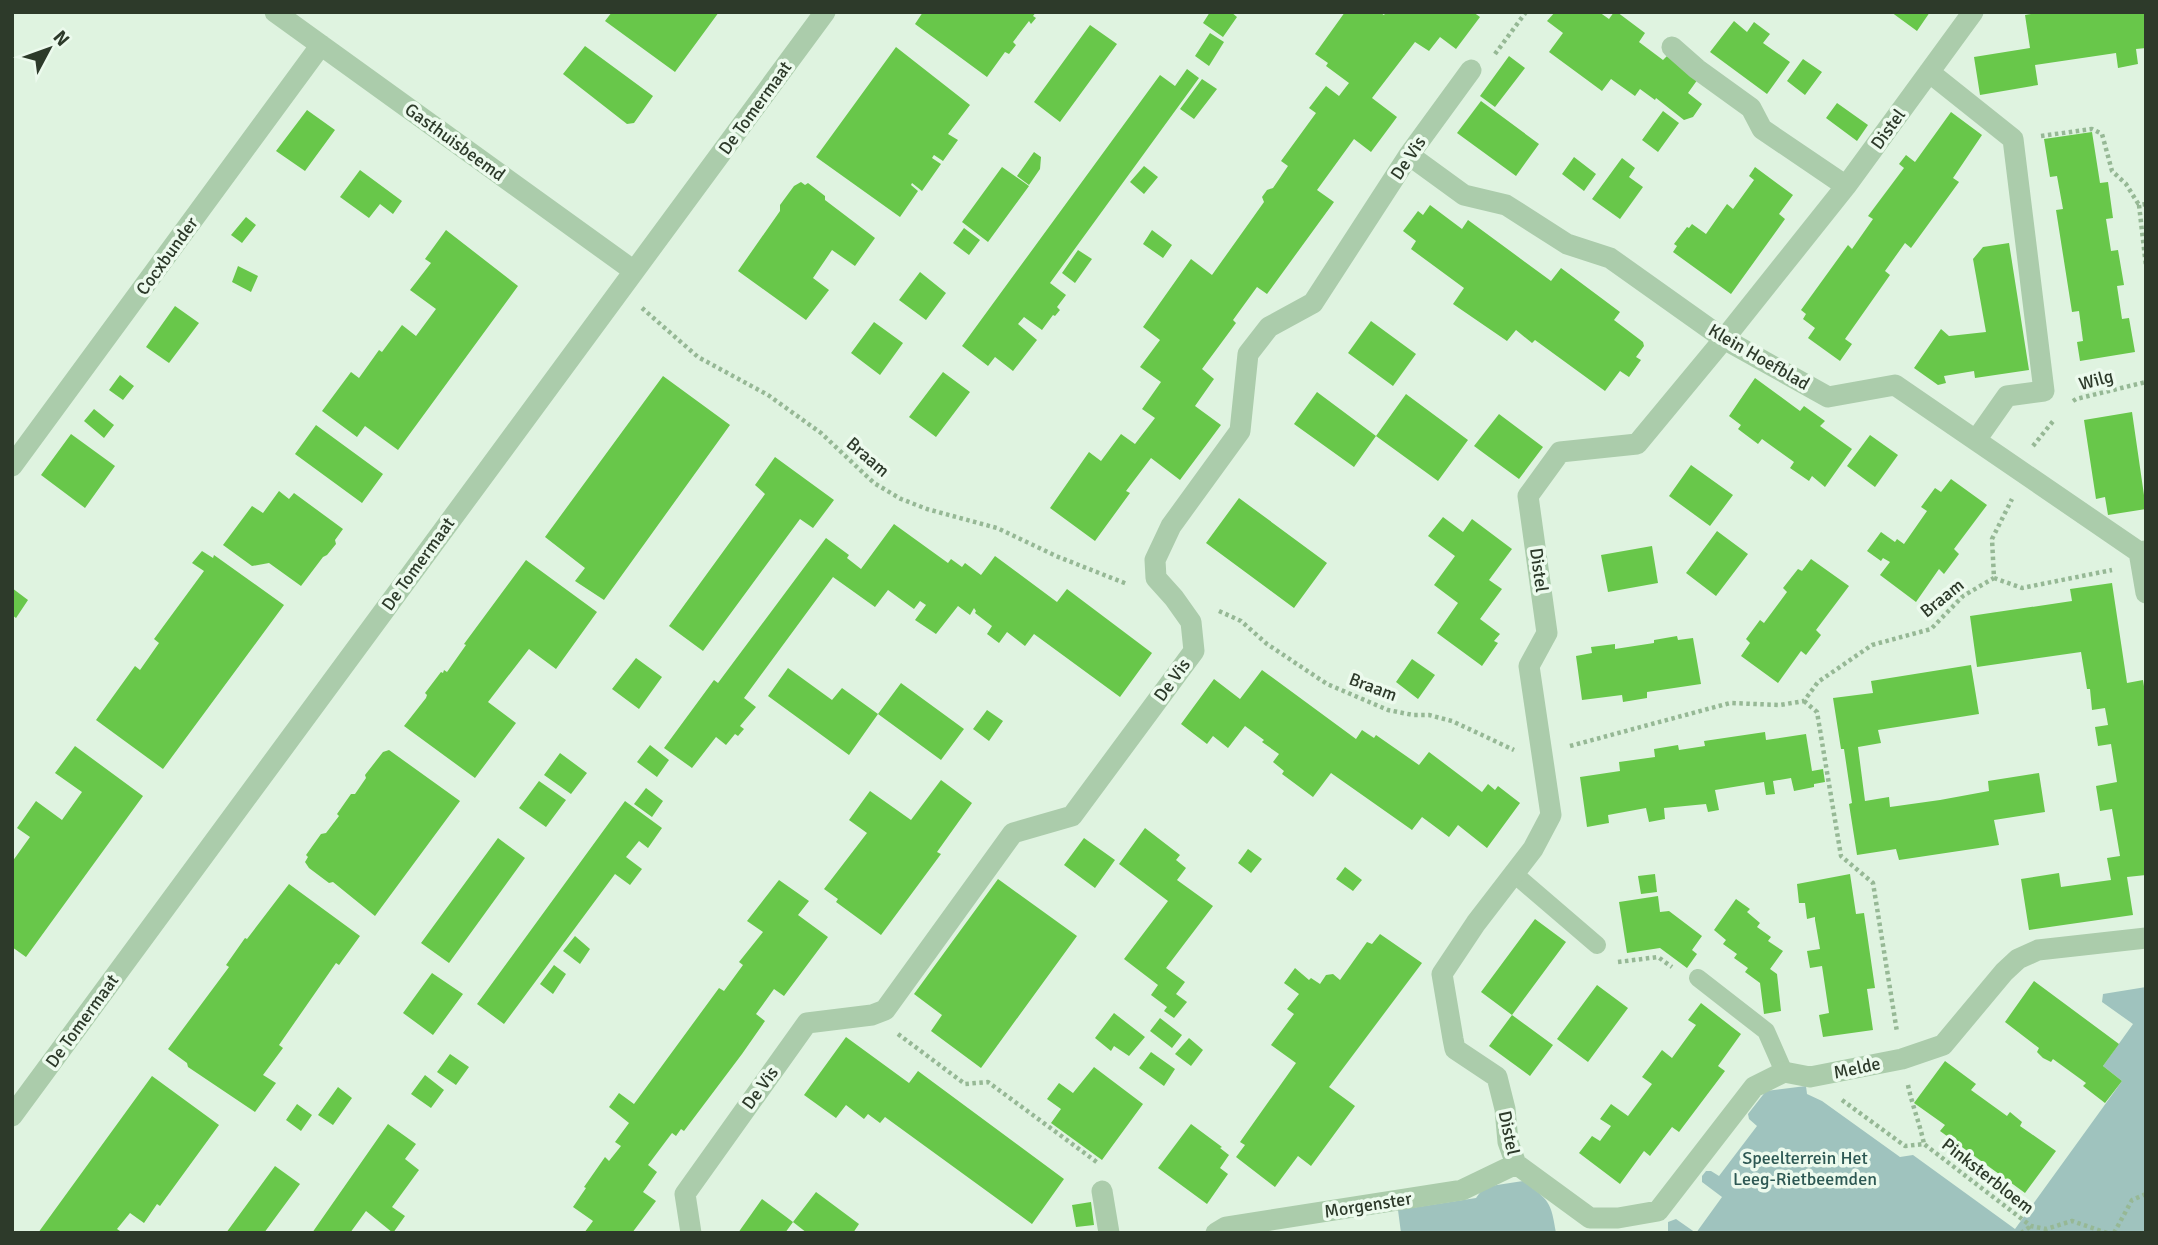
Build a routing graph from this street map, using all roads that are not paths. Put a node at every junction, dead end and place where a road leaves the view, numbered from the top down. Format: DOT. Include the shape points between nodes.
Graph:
graph roads {
  1 [pos="275,12"];
  2 [pos="825,12"];
  3 [pos="1973,12"];
  4 [pos="321,46"];
  5 [pos="1672,47"];
  6 [pos="1471,70"];
  7 [pos="1929,72"];
  8 [pos="1409,155"];
  9 [pos="1846,186"];
  10 [pos="634,271"];
  11 [pos="1724,340"];
  12 [pos="1976,440"];
  13 [pos="12,467"];
  14 [pos="2142,552"];
  15 [pos="2146,593"];
  16 [pos="1513,873"];
  17 [pos="2146,938"];
  18 [pos="1597,944"];
  19 [pos="1698,978"];
  20 [pos="1784,1072"];
  21 [pos="12,1116"];
  22 [pos="1516,1164"];
  23 [pos="1102,1191"];
  24 [pos="691,1233"];
  25 [pos="1109,1233"];
  26 [pos="1216,1233"];
  1 -- 4 [label="street, Gasthuisbeemd"];
  2 -- 10 [label="street, De Tomermaat"];
  3 -- 7 [label="street, Distel"];
  4 -- 10 [label="street, Gasthuisbeemd"];
  4 -- 13 [label="street, Cocxbunder"];
  5 -- 9 [label="street" via="1751,108 1762,129"];
  6 -- 8 [label="street, De Vis"];
  7 -- 9 [label="street, Distel"];
  7 -- 12 [label="street" via="2013,139 2044,391 2007,396"];
  8 -- 11 [label="street, Klein Hoefblad" via="1464,195 1506,205 1567,244 1610,258"];
  8 -- 24 [label="street, De Vis" via="1313,303 1269,327 1248,354 1240,431 1171,526 1155,560 1157,578 1192,622 1194,651 1072,816 1013,833 885,1010 807,1023 685,1194"];
  9 -- 11 [label="street, Distel"];
  10 -- 21 [label="street, De Tomermaat"];
  11 -- 12 [label="street, Klein Hoefblad" via="1828,397 1895,386"];
  11 -- 16 [label="street, Distel" via="1637,444 1560,452 1528,496 1547,633 1529,666 1551,815 1533,849"];
  12 -- 14 [label="street, Klein Hoefblad"];
  14 -- 15 [label="street"];
  16 -- 18 [label="lane"];
  16 -- 22 [label="street, Distel" via="1442,974 1455,1049 1497,1077"];
  17 -- 20 [label="street, Melde" via="2038,950 2018,959 1943,1045 1902,1059 1811,1077"];
  19 -- 20 [label="lane" via="1766,1031"];
  20 -- 22 [label="street, Distel" via="1754,1087 1658,1211 1618,1219 1590,1217"];
  22 -- 26 [label="street, Morgenster" via="1462,1191 1226,1227"];
  23 -- 25 [label="street"];
}
